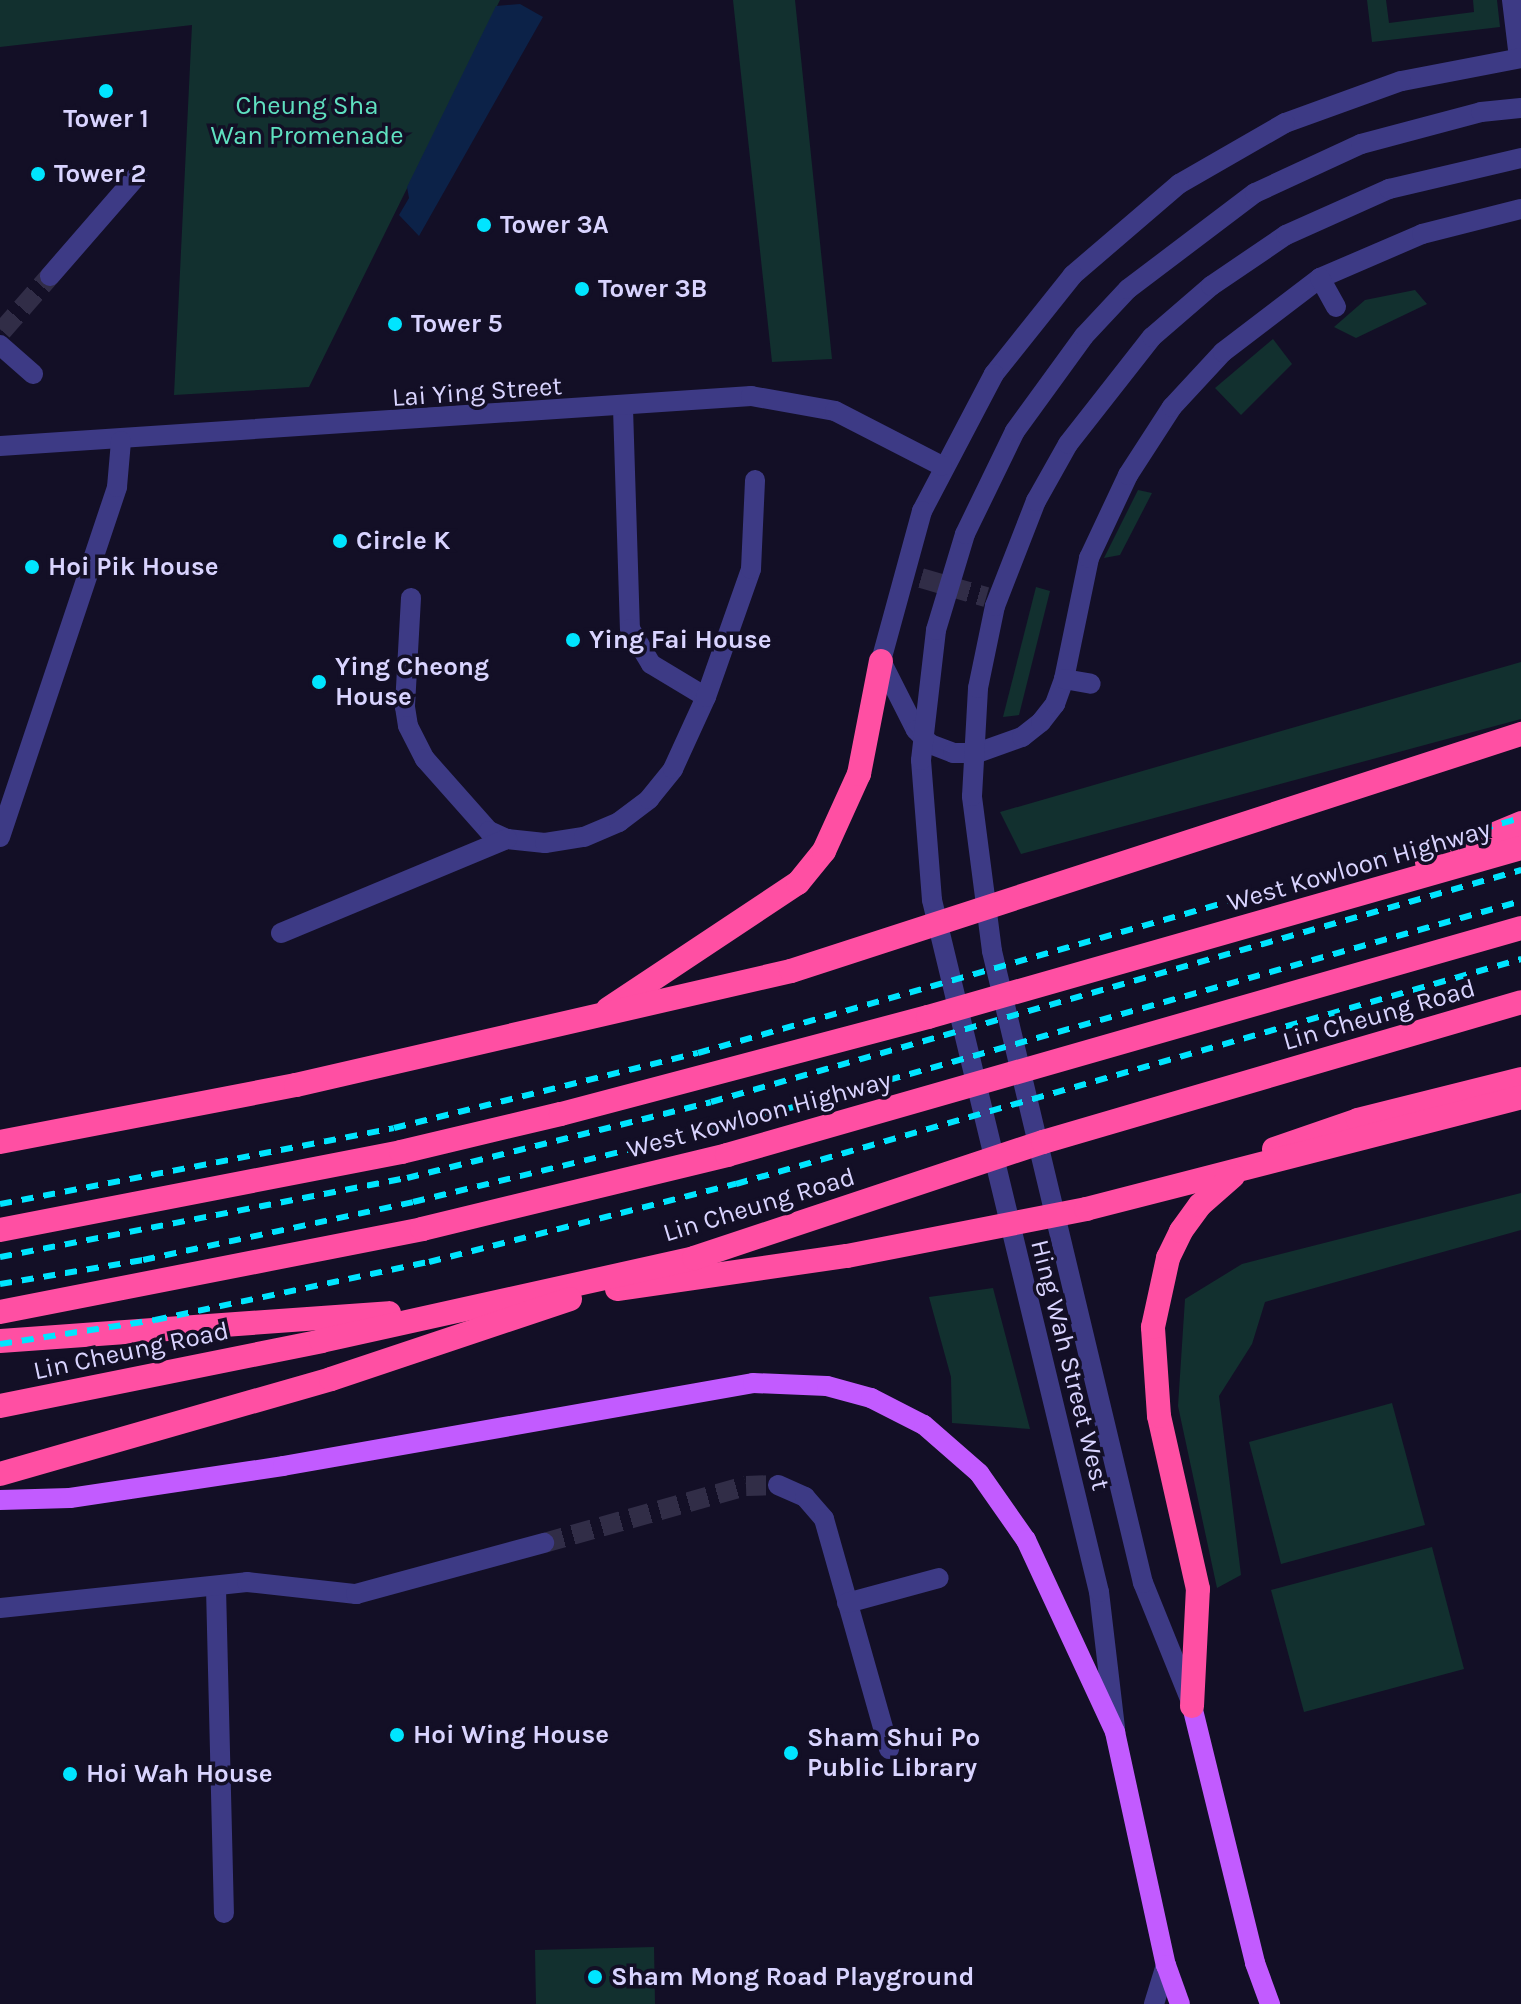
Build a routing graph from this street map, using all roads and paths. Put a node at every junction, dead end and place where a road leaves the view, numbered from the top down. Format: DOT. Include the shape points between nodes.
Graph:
graph roads {
  1 [pos="1512,0"];
  2 [pos="1520,58"];
  3 [pos="1521,108"];
  4 [pos="1521,158"];
  5 [pos="137,176"];
  6 [pos="1521,209"];
  7 [pos="50,276"];
  8 [pos="1320,278"];
  9 [pos="1336,307"];
  10 [pos="1,336"];
  11 [pos="33,374"];
  12 [pos="623,408"];
  13 [pos="121,441"];
  14 [pos="0,446"];
  15 [pos="942,466"];
  16 [pos="755,480"];
  17 [pos="411,598"];
  18 [pos="881,661"];
  19 [pos="1064,679"];
  20 [pos="1091,684"];
  21 [pos="706,697"];
  22 [pos="1521,734"];
  23 [pos="1521,823"];
  24 [pos="0,837"];
  25 [pos="507,839"];
  26 [pos="1521,848"];
  27 [pos="1314,909"];
  28 [pos="1521,928"];
  29 [pos="281,933"];
  30 [pos="1521,1002"];
  31 [pos="593,1018"];
  32 [pos="1521,1079"];
  33 [pos="1521,1097"];
  34 [pos="2,1141"];
  35 [pos="0,1230"];
  36 [pos="694,1258"];
  37 [pos="0,1312"];
  38 [pos="0,1341"];
  39 [pos="0,1406"];
  40 [pos="0,1474"];
  41 [pos="778,1485"];
  42 [pos="0,1500"];
  43 [pos="544,1543"];
  44 [pos="939,1578"];
  45 [pos="216,1588"];
  46 [pos="847,1603"];
  47 [pos="0,1608"];
  48 [pos="1192,1706"];
  49 [pos="1115,1732"];
  50 [pos="889,1749"];
  51 [pos="224,1913"];
  52 [pos="1166,1965"];
  53 [pos="1154,2004"];
  54 [pos="1180,2004"];
  55 [pos="1270,2004"];
  1 -- 2 [label="street"];
  2 -- 15 [label="street" via="1415,78 1339,100 1259,137 1179,184 1073,275 1028,327"];
  3 -- 49 [label="street, Hing Wah Street West" via="1481,112 1361,144 1255,193 1174,249 1084,336 1015,431 987,482 949,581 923,724 924,835 944,960 1099,1592"];
  4 -- 48 [label="street, Hing Wah Street West" via="1389,189 1286,235 1211,286 1152,337 1068,444 1036,501 995,606 978,688 972,796 992,951 1143,1583"];
  5 -- 7 [label="street"];
  6 -- 8 [label="street" via="1422,234"];
  8 -- 9 [label="street"];
  8 -- 19 [label="street" via="1223,352 1172,407 1128,475 1089,558"];
  10 -- 11 [label="street"];
  12 -- 13 [label="street, Lai Ying Street"];
  12 -- 15 [label="street, Lai Ying Street" via="751,396 785,399 863,423"];
  12 -- 21 [label="street" via="630,629 651,664"];
  13 -- 14 [label="street, Lai Ying Street"];
  13 -- 24 [label="street" via="117,487"];
  15 -- 18 [label="street"];
  16 -- 21 [label="street" via="751,569"];
  17 -- 25 [label="street" via="405,707 414,743 479,823"];
  18 -- 19 [label="street" via="916,730 930,744 953,753 977,753 1022,737 1055,704"];
  18 -- 31 [label="highway" via="859,774 824,851 798,883"];
  19 -- 20 [label="street"];
  21 -- 25 [label="street" via="673,769 649,799 619,822 584,837 545,843"];
  22 -- 31 [label="highway" via="791,971"];
  23 -- 27 [label="highway"];
  25 -- 29 [label="street"];
  26 -- 27 [label="highway, West Kowloon Highway"];
  27 -- 35 [label="highway, West Kowloon Highway" via="561,1114 184,1197"];
  28 -- 37 [label="highway, West Kowloon Highway" via="727,1155 422,1229"];
  30 -- 36 [label="highway, Lin Cheung Road" via="1043,1142"];
  31 -- 34 [label="highway" via="296,1085"];
  32 -- 48 [label="highway" via="1286,1143 1227,1180 1181,1231 1168,1258 1153,1327 1152,1372 1198,1589"];
  33 -- 38 [label="highway" via="1086,1209 727,1276 332,1318"];
  36 -- 39 [label="highway, Lin Cheung Road"];
  36 -- 40 [label="highway" via="331,1379"];
  41 -- 46 [label="street" via="805,1497 824,1519"];
  42 -- 49 [label="main road" via="70,1498 268,1469 753,1383 827,1386 871,1398 924,1425 979,1473 1026,1540"];
  43 -- 45 [label="street" via="356,1594 275,1583"];
  44 -- 46 [label="street"];
  45 -- 47 [label="street"];
  45 -- 51 [label="street"];
  46 -- 50 [label="street"];
  48 -- 55 [label="main road, Hing Wah Street West" via="1255,1963"];
  49 -- 52 [label="main road, Hing Wah Street West"];
  52 -- 53 [label="street"];
  52 -- 54 [label="main road, Hing Wah Street West"];
}
